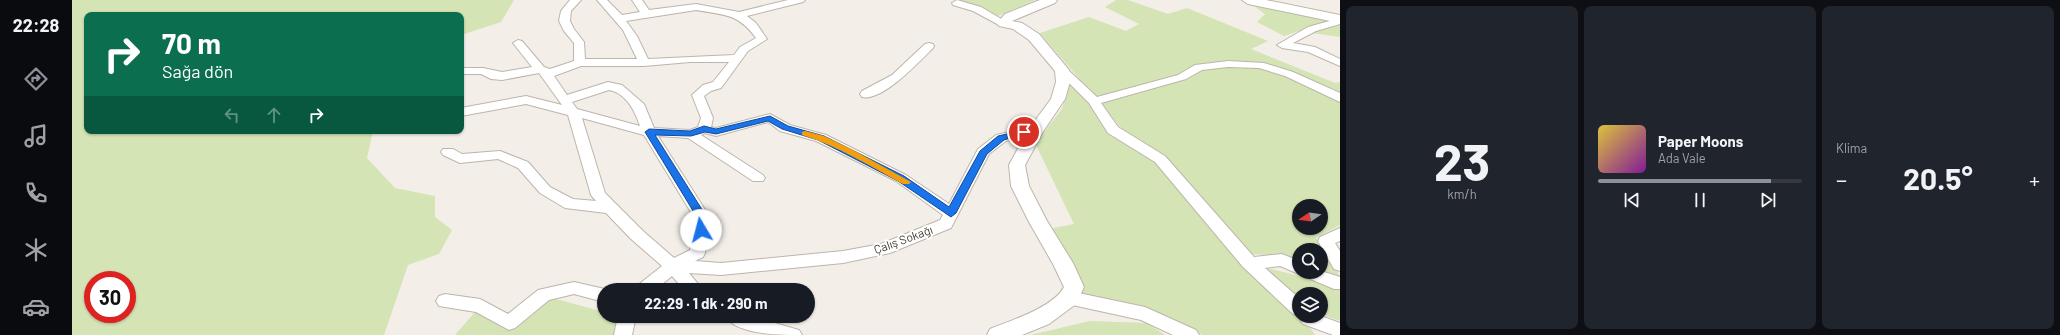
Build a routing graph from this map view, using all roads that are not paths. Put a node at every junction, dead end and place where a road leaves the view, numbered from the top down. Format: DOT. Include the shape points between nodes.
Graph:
graph roads {
  1 [pos="576,0"];
  2 [pos="602,0"];
  3 [pos="637,0"];
  4 [pos="800,0"];
  5 [pos="1051,0"];
  6 [pos="1248,0"];
  7 [pos="957,3"];
  8 [pos="646,14"];
  9 [pos="739,15"];
  10 [pos="619,19"];
  11 [pos="1340,20"];
  12 [pos="1003,23"];
  13 [pos="518,43"];
  14 [pos="930,46"];
  15 [pos="737,58"];
  16 [pos="580,63"];
  17 [pos="644,63"];
  18 [pos="1340,63"];
  19 [pos="1062,70"];
  20 [pos="464,71"];
  21 [pos="544,72"];
  22 [pos="866,94"];
  23 [pos="1340,98"];
  24 [pos="1094,101"];
  25 [pos="568,106"];
  26 [pos="464,111"];
  27 [pos="704,129"];
  28 [pos="1036,130"];
  29 [pos="649,132"];
  30 [pos="691,134"];
  31 [pos="448,152"];
  32 [pos="758,178"];
  33 [pos="611,208"];
  34 [pos="951,213"];
  35 [pos="1340,234"];
  36 [pos="1249,263"];
  37 [pos="1292,265"];
  38 [pos="1340,265"];
  39 [pos="673,266"];
  40 [pos="1325,279"];
  41 [pos="652,283"];
  42 [pos="688,283"];
  43 [pos="1340,283"];
  44 [pos="597,293"];
  45 [pos="1069,298"];
  46 [pos="445,301"];
  47 [pos="1292,303"];
  48 [pos="626,323"];
  49 [pos="751,323"];
  50 [pos="1314,323"];
  51 [pos="1324,323"];
  52 [pos="1340,330"];
  53 [pos="623,335"];
  54 [pos="793,335"];
  55 [pos="998,335"];
  56 [pos="1190,335"];
  57 [pos="1327,335"];
  1 -- 16 [label="street" via="568,6 564,17 565,26 579,42"];
  2 -- 10 [label="street"];
  3 -- 8 [label="street"];
  4 -- 9 [label="street"];
  5 -- 12 [label="street" via="1009,17"];
  6 -- 11 [label="street"];
  7 -- 12 [label="street" via="977,9"];
  8 -- 9 [label="street" via="696,7"];
  8 -- 10 [label="street"];
  9 -- 15 [label="street" via="752,25 762,39 744,49"];
  10 -- 17 [label="street" via="630,30"];
  11 -- 18 [label="street" via="1312,29 1282,45 1311,49"];
  12 -- 19 [label="street" via="1017,26 1034,37"];
  13 -- 21 [label="street"];
  14 -- 22 [label="street" via="896,78"];
  15 -- 17 [label="street"];
  15 -- 27 [label="street" via="717,85 707,88 698,95 706,118"];
  16 -- 17 [label="street"];
  16 -- 21 [label="street"];
  19 -- 24 [label="street"];
  19 -- 28 [label="street" via="1058,99"];
  20 -- 21 [label="street" via="484,71 502,76"];
  21 -- 25 [label="street"];
  23 -- 24 [label="street" via="1289,74 1260,65 1228,64 1199,67 1182,77"];
  24 -- 36 [label="street" via="1113,130 1160,158 1186,192"];
  25 -- 26 [label="street" via="526,100"];
  25 -- 29 [label="street"];
  25 -- 29 [label="street" via="608,86 615,86 640,107"];
  25 -- 33 [label="street" via="575,116 598,195"];
  27 -- 30 [label="street"];
  27 -- 34 [label="street" via="716,132 770,118 785,128 821,138 901,178"];
  28 -- 34 [label="street, Çalış Sokağı" via="1001,138 983,152"];
  28 -- 45 [label="street" via="1017,165 1020,186 1074,287"];
  29 -- 30 [label="street"];
  29 -- 39 [label="street" via="703,219 697,253"];
  30 -- 32 [label="street"];
  31 -- 33 [label="street" via="460,159 500,155 523,165 545,190 570,204"];
  33 -- 39 [label="street"];
  34 -- 39 [label="street, Çalış Sokağı" via="946,224 884,249 843,257 721,268"];
  35 -- 38 [label="street" via="1326,241"];
  36 -- 37 [label="street" via="1282,260"];
  36 -- 47 [label="street"];
  39 -- 41 [label="street"];
  39 -- 42 [label="street"];
  40 -- 43 [label="street"];
  44 -- 46 [label="street" via="574,288 544,295 509,323 480,306"];
  45 -- 55 [label="street" via="1041,318"];
  45 -- 56 [label="street" via="1145,314"];
  48 -- 53 [label="street"];
  49 -- 54 [label="street"];
  50 -- 57 [label="street"];
  51 -- 52 [label="street"];
}
